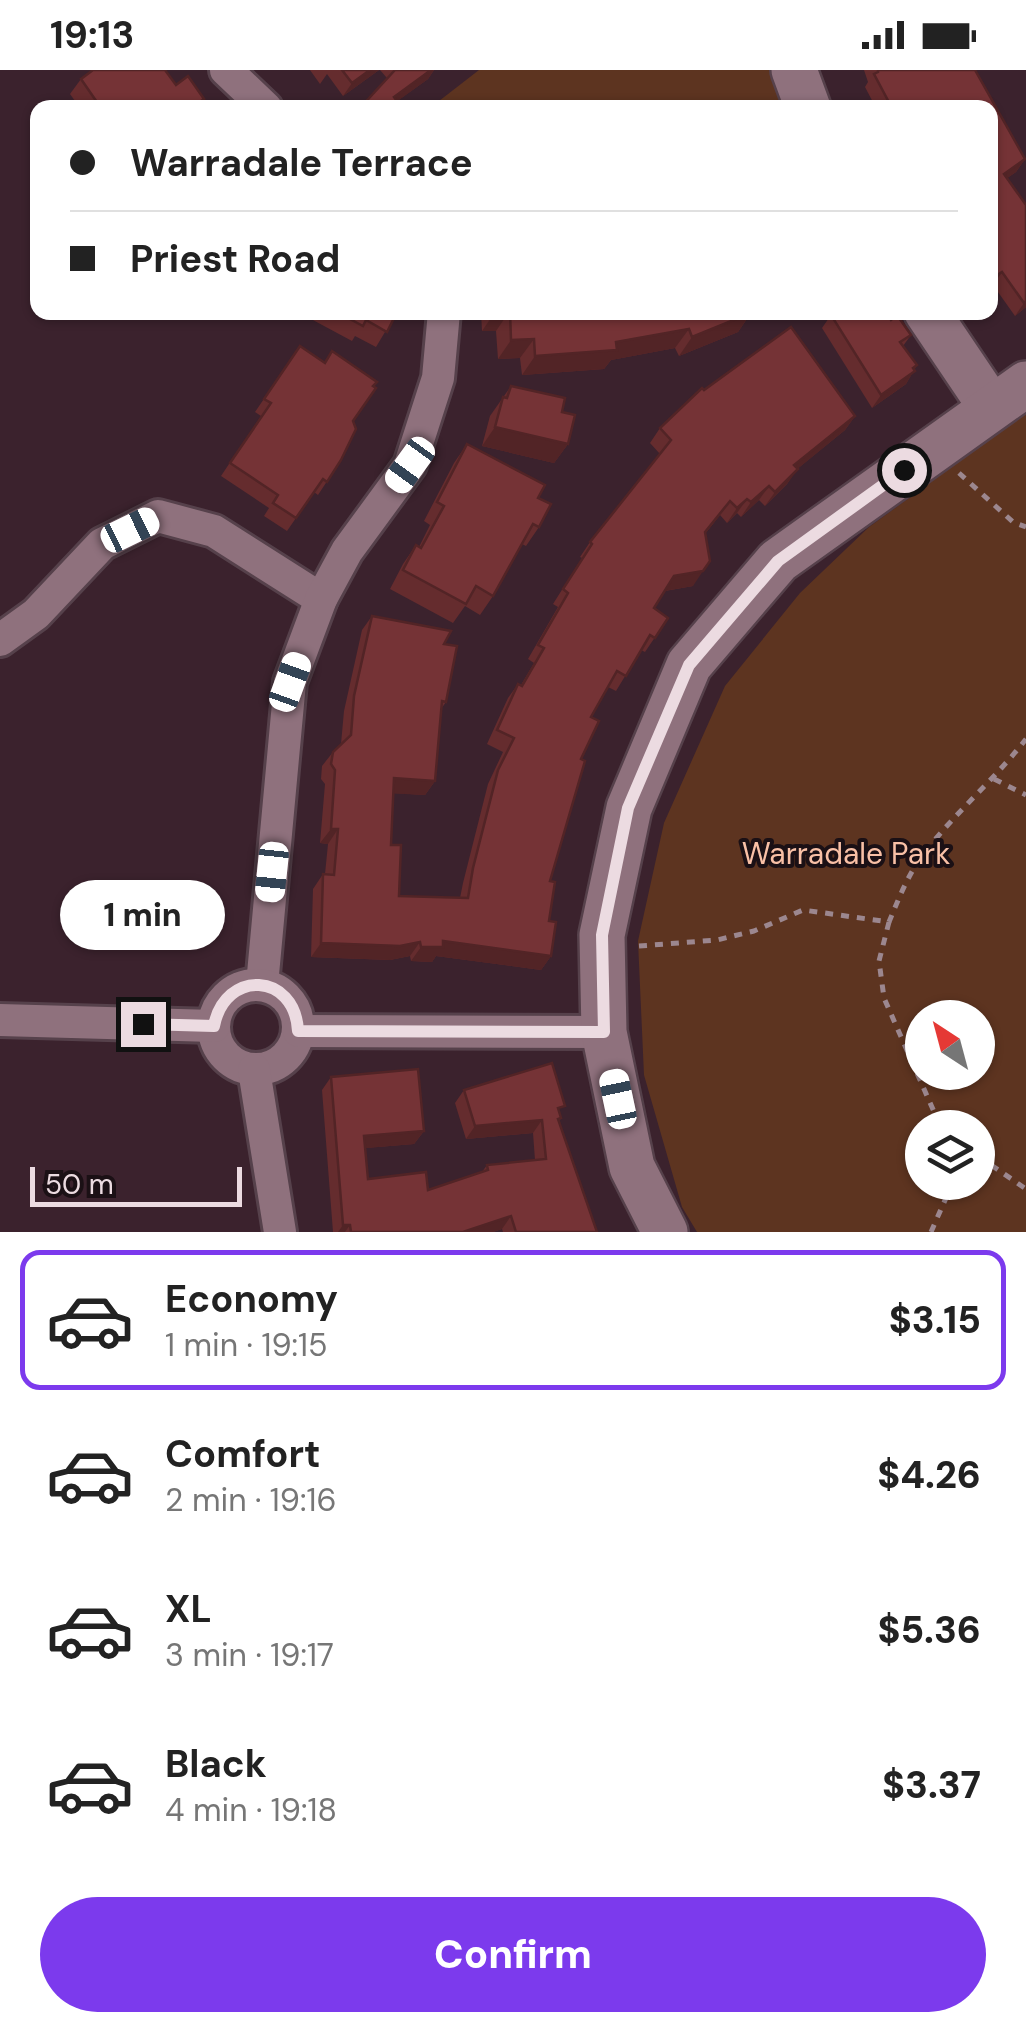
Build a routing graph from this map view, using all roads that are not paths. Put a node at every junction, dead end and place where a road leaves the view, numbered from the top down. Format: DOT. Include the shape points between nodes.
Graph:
graph roads {
  1 [pos="226,70"];
  2 [pos="794,70"];
  3 [pos="258,100"];
  4 [pos="805,100"];
  5 [pos="443,320"];
  6 [pos="936,320"];
  7 [pos="1008,396"];
  8 [pos="321,599"];
  9 [pos="0,640"];
  10 [pos="262,985"];
  11 [pos="0,1020"];
  12 [pos="214,1026"];
  13 [pos="298,1031"];
  14 [pos="604,1032"];
  15 [pos="254,1070"];
  16 [pos="280,1232"];
  17 [pos="665,1232"];
  1 -- 3 [label="street"];
  2 -- 4 [label="street"];
  5 -- 8 [label="street" via="438,378 410,465 346,551"];
  6 -- 7 [label="street"];
  7 -- 14 [label="street" via="778,561 689,665 628,808 602,935"];
  8 -- 9 [label="street" via="214,531 158,516 102,544 36,614"];
  8 -- 10 [label="street" via="290,682"];
  10 -- 12 [label="street" via="234,991"];
  10 -- 13 [label="street" via="290,1000"];
  11 -- 12 [label="street"];
  12 -- 15 [label="street" via="225,1056"];
  13 -- 14 [label="street"];
  13 -- 15 [label="street" via="284,1059"];
  14 -- 17 [label="street" via="632,1167"];
  15 -- 16 [label="street"];
}
